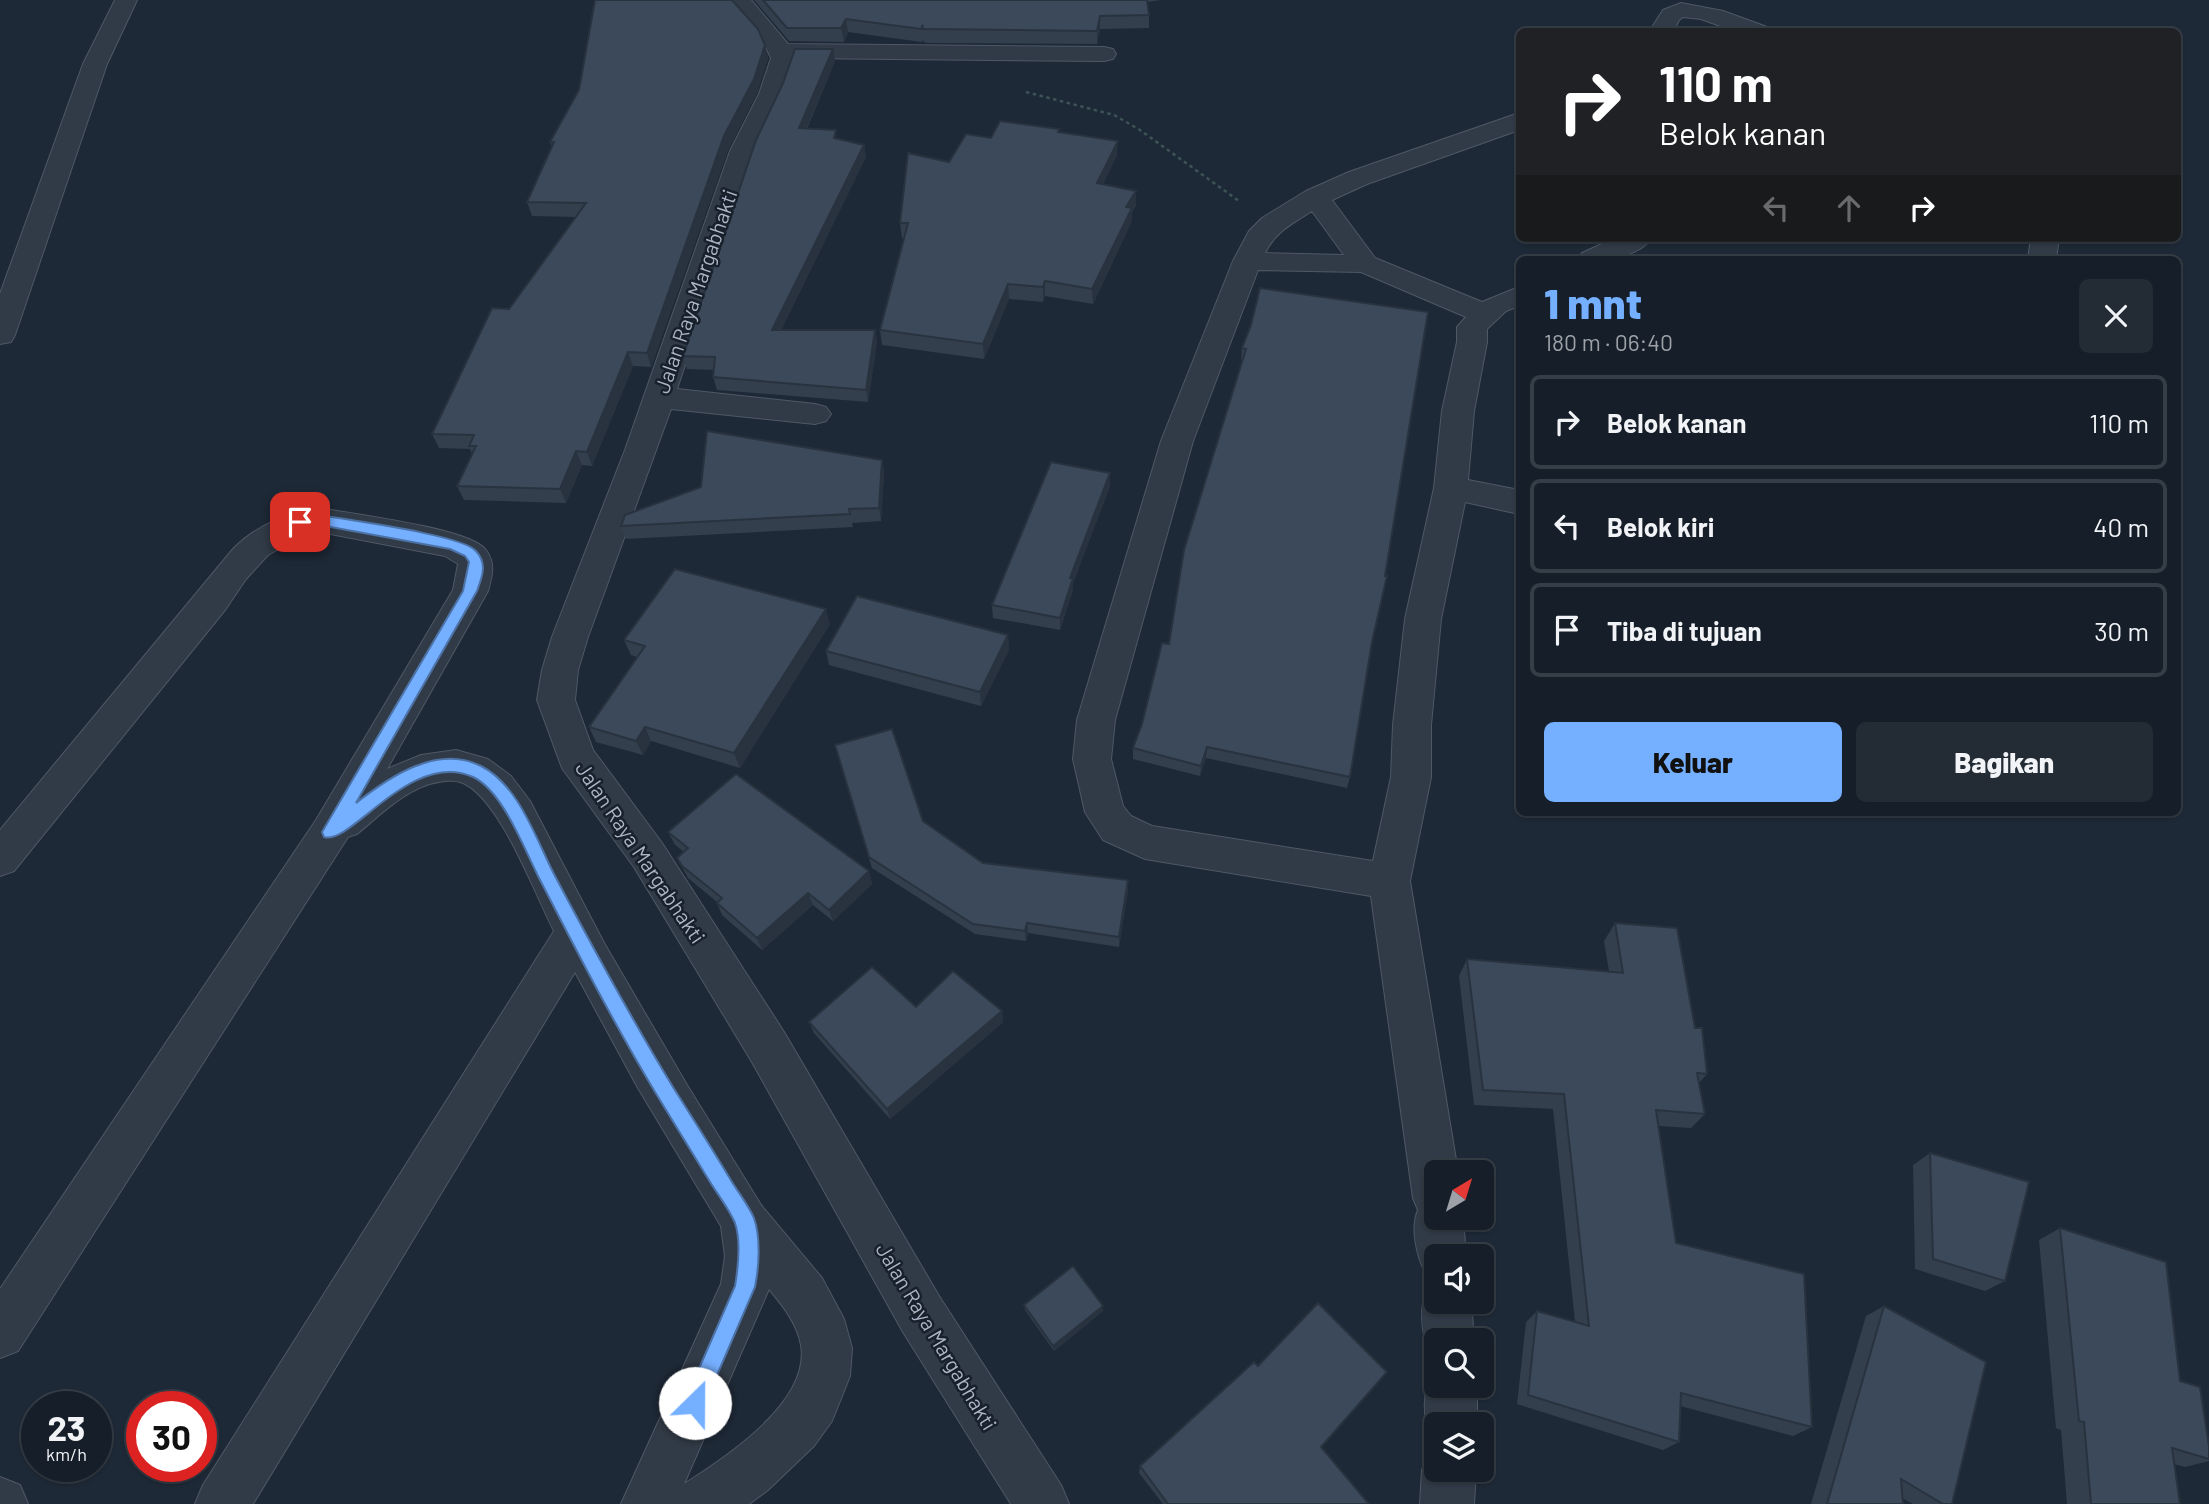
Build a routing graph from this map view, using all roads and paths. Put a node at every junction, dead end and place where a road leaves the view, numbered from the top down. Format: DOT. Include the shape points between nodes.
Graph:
graph roads {
  1 [pos="127,0"];
  2 [pos="738,0"];
  3 [pos="1663,28"];
  4 [pos="1747,28"];
  5 [pos="782,51"];
  6 [pos="1104,54"];
  7 [pos="1014,89"];
  8 [pos="1516,122"];
  9 [pos="1316,197"];
  10 [pos="1272,224"];
  11 [pos="1628,242"];
  12 [pos="1598,256"];
  13 [pos="1247,261"];
  14 [pos="1365,264"];
  15 [pos="1516,297"];
  16 [pos="1485,314"];
  17 [pos="0,335"];
  18 [pos="659,397"];
  19 [pos="815,414"];
  20 [pos="1451,488"];
  21 [pos="1516,501"];
  22 [pos="330,832"];
  23 [pos="0,859"];
  24 [pos="1389,881"];
  25 [pos="576,933"];
  26 [pos="1433,1160"];
  27 [pos="745,1222"];
  28 [pos="0,1333"];
  29 [pos="1448,1482"];
  30 [pos="222,1504"];
  31 [pos="648,1504"];
  32 [pos="702,1504"];
  33 [pos="1042,1504"];
  34 [pos="1447,1504"];
  1 -- 17 [label="street" via="90,76"];
  2 -- 5 [label="street"];
  3 -- 4 [label="street" via="1671,14 1682,10"];
  5 -- 6 [label="street"];
  5 -- 18 [label="street, Jalan Raya Margabhakti" via="778,76 743,151"];
  7 -- 10 [label="path" via="1114,115"];
  8 -- 9 [label="street" via="1358,177"];
  9 -- 10 [label="street"];
  9 -- 14 [label="street"];
  10 -- 13 [label="street"];
  11 -- 12 [label="street"];
  13 -- 14 [label="street"];
  13 -- 24 [label="street" via="1177,441 1107,681 1092,759 1098,786 1105,812 1117,828 1145,842"];
  14 -- 16 [label="street"];
  15 -- 16 [label="street"];
  16 -- 20 [label="street" via="1472,327"];
  18 -- 19 [label="street"];
  18 -- 33 [label="street, Jalan Raya Margabhakti" via="559,670 556,700 564,725 576,757 648,855 768,1047 920,1314"];
  20 -- 21 [label="street"];
  20 -- 24 [label="street" via="1423,619 1412,725 1412,777"];
  22 -- 23 [label="street" via="470,591 476,562 470,552 320,520 277,530 236,567"];
  22 -- 25 [label="street" via="375,797 423,769 473,769 499,790 514,813"];
  22 -- 28 [label="street"];
  24 -- 26 [label="street"];
  25 -- 27 [label="street" via="646,1060"];
  25 -- 30 [label="street"];
  27 -- 31 [label="street" via="745,1287"];
  27 -- 32 [label="street" via="819,1319 828,1352 825,1381 806,1415 777,1447"];
  29 -- 34 [label="street"];
}
